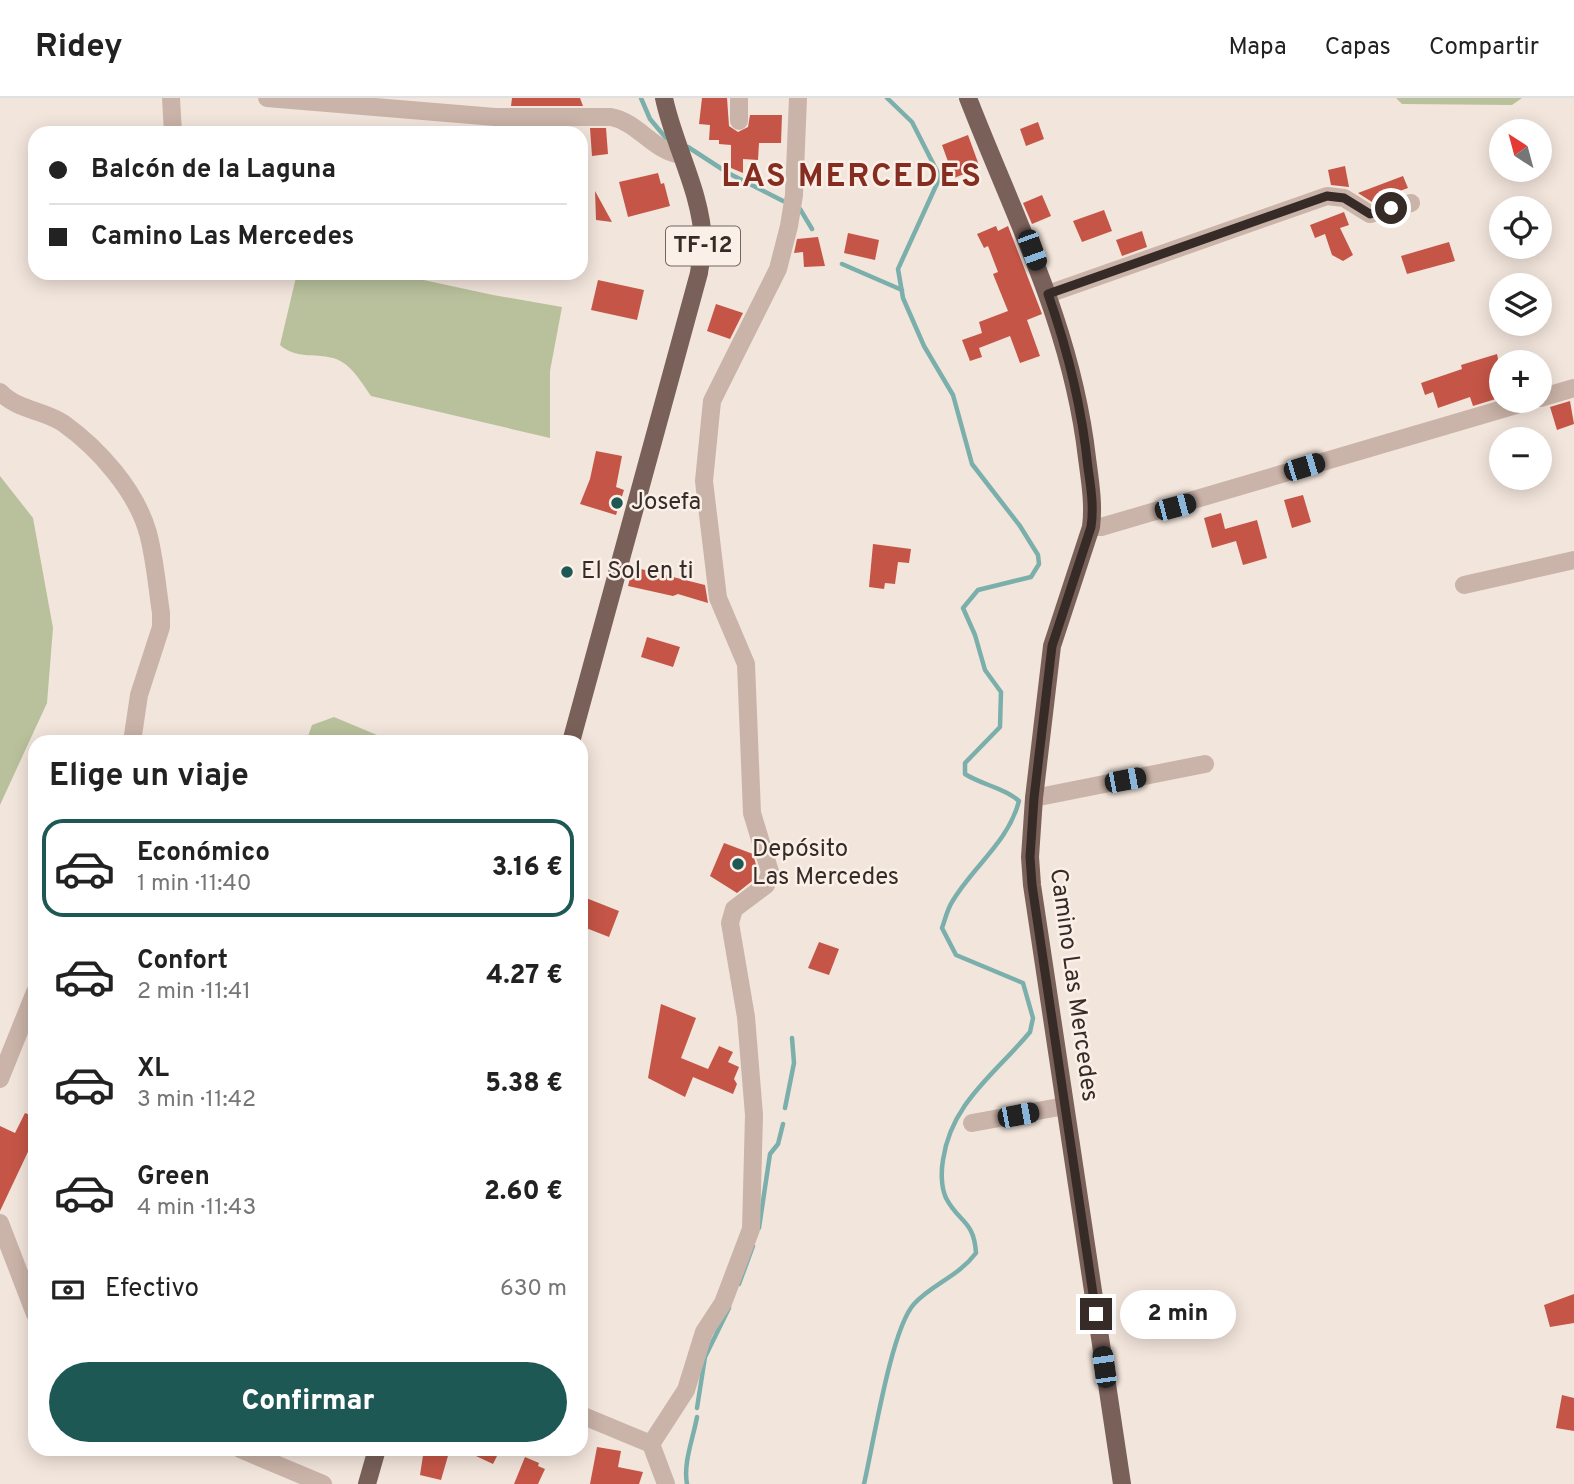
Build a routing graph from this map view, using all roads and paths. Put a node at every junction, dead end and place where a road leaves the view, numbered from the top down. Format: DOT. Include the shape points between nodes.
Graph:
graph roads {
  1 [pos="171,98"];
  2 [pos="267,98"];
  3 [pos="664,98"];
  4 [pos="739,98"];
  5 [pos="798,98"];
  6 [pos="968,98"];
  7 [pos="739,121"];
  8 [pos="173,126"];
  9 [pos="681,155"];
  10 [pos="1411,202"];
  11 [pos="1048,294"];
  12 [pos="1574,388"];
  13 [pos="0,392"];
  14 [pos="1552,394"];
  15 [pos="1490,413"];
  16 [pos="1091,527"];
  17 [pos="1574,560"];
  18 [pos="1464,585"];
  19 [pos="133,735"];
  20 [pos="573,735"];
  21 [pos="1205,764"];
  22 [pos="1034,798"];
  23 [pos="28,1009"];
  24 [pos="0,1079"];
  25 [pos="1065,1106"];
  26 [pos="972,1123"];
  27 [pos="0,1223"];
  28 [pos="28,1296"];
  29 [pos="588,1418"];
  30 [pos="651,1444"];
  31 [pos="257,1456"];
  32 [pos="375,1456"];
  33 [pos="323,1484"];
  34 [pos="367,1484"];
  35 [pos="666,1484"];
  36 [pos="1122,1484"];
  1 -- 8 [label="street"];
  2 -- 9 [label="street" via="495,117 611,117 621,119 667,153"];
  3 -- 9 [label="main road, TF-12"];
  4 -- 7 [label="street"];
  5 -- 30 [label="street" via="789,226 774,279 712,401 704,481 718,598 746,664 752,813 770,872 766,885 734,909 730,923 746,1017 754,1115 751,1229 723,1303 704,1332 686,1390"];
  6 -- 11 [label="main road, Camino Las Mercedes"];
  9 -- 20 [label="main road, TF-12" via="698,208 703,243 699,273"];
  10 -- 11 [label="street" via="1370,214 1344,198 1327,196"];
  11 -- 16 [label="main road, Camino Las Mercedes" via="1083,418"];
  12 -- 14 [label="street"];
  13 -- 19 [label="street" via="11,402 63,424 103,458 117,472 146,526 162,613"];
  15 -- 16 [label="street" via="1199,500"];
  16 -- 22 [label="main road, Camino Las Mercedes" via="1052,646"];
  17 -- 18 [label="street"];
  21 -- 22 [label="street"];
  22 -- 25 [label="main road, Camino Las Mercedes" via="1032,885"];
  23 -- 24 [label="street"];
  25 -- 26 [label="street"];
  25 -- 36 [label="main road, Camino Las Mercedes"];
  27 -- 28 [label="street"];
  29 -- 30 [label="street"];
  30 -- 35 [label="street"];
  31 -- 33 [label="street"];
  32 -- 34 [label="main road"];
}
